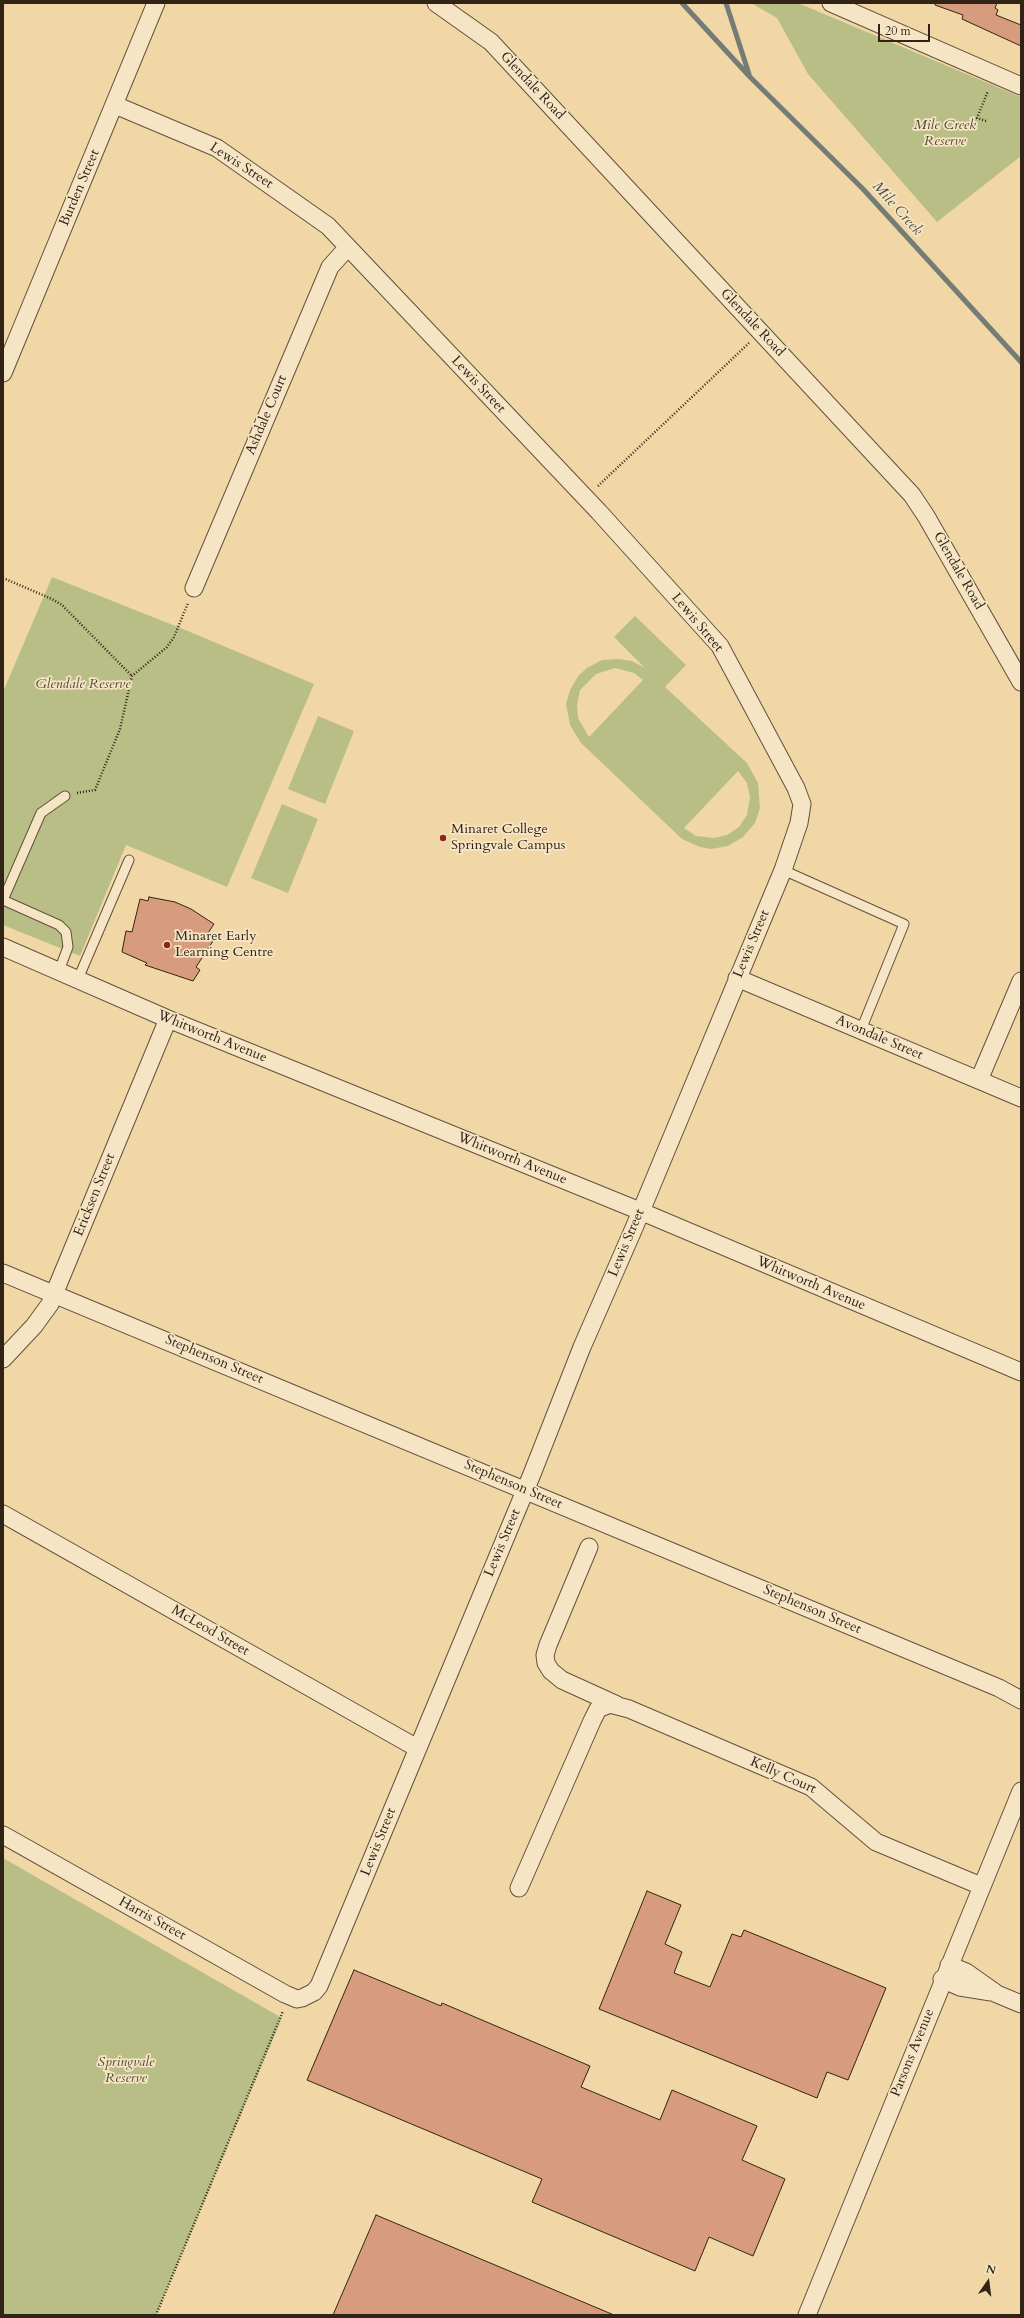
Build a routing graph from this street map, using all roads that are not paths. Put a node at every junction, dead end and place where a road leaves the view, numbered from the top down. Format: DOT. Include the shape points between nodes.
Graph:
graph roads {
  1 [pos="156,3"];
  2 [pos="436,3"];
  3 [pos="841,5"];
  4 [pos="1021,86"];
  5 [pos="114,105"];
  6 [pos="348,247"];
  7 [pos="3,373"];
  8 [pos="194,588"];
  9 [pos="1021,682"];
  10 [pos="64,796"];
  11 [pos="129,860"];
  12 [pos="783,870"];
  13 [pos="3,947"];
  14 [pos="60,971"];
  15 [pos="738,978"];
  16 [pos="78,979"];
  17 [pos="1021,981"];
  18 [pos="168,1019"];
  19 [pos="861,1030"];
  20 [pos="979,1080"];
  21 [pos="1021,1098"];
  22 [pos="640,1211"];
  23 [pos="3,1273"];
  24 [pos="54,1294"];
  25 [pos="3,1359"];
  26 [pos="1021,1372"];
  27 [pos="524,1490"];
  28 [pos="3,1514"];
  29 [pos="589,1547"];
  30 [pos="1021,1700"];
  31 [pos="617,1705"];
  32 [pos="417,1748"];
  33 [pos="1021,1791"];
  34 [pos="3,1835"];
  35 [pos="982,1886"];
  36 [pos="519,1888"];
  37 [pos="945,1972"];
  38 [pos="302,1998"];
  39 [pos="1021,2004"];
  40 [pos="807,2315"];
  1 -- 5 [label="street, Burden Street"];
  2 -- 9 [label="street, Glendale Road" via="491,42 912,495"];
  3 -- 4 [label="street"];
  5 -- 6 [label="street, Lewis Street" via="218,148 328,226"];
  5 -- 7 [label="street, Burden Street"];
  6 -- 8 [label="street, Ashdale Court" via="330,267"];
  6 -- 12 [label="street, Lewis Street" via="599,512 720,646 796,788 802,804 799,823"];
  10 -- 14 [label="lane" via="41,812 3,900 59,925 66,932 68,948"];
  11 -- 16 [label="lane"];
  12 -- 15 [label="street, Lewis Street"];
  12 -- 19 [label="lane" via="904,924"];
  13 -- 14 [label="street, Whitworth Avenue"];
  14 -- 16 [label="street, Whitworth Avenue"];
  15 -- 19 [label="street, Avondale Street"];
  15 -- 22 [label="street, Lewis Street"];
  16 -- 18 [label="street, Whitworth Avenue"];
  17 -- 20 [label="street"];
  18 -- 22 [label="street, Whitworth Avenue"];
  18 -- 24 [label="street, Ericksen Street"];
  19 -- 20 [label="street, Avondale Street"];
  20 -- 21 [label="street, Avondale Street"];
  22 -- 26 [label="street, Whitworth Avenue"];
  22 -- 27 [label="street, Lewis Street"];
  23 -- 24 [label="street, Stephenson Street"];
  24 -- 25 [label="street, Ericksen Street" via="43,1315"];
  24 -- 27 [label="street, Stephenson Street"];
  27 -- 30 [label="street, Stephenson Street" via="999,1688"];
  27 -- 32 [label="street, Lewis Street"];
  28 -- 32 [label="street, McLeod Street"];
  29 -- 31 [label="street, Kelly Court" via="548,1645 546,1664 551,1672 562,1680"];
  31 -- 35 [label="street, Kelly Court" via="811,1787 876,1842"];
  31 -- 36 [label="street" via="610,1704 598,1709"];
  32 -- 38 [label="street, Lewis Street" via="322,1980 314,1992"];
  33 -- 35 [label="street, Parsons Avenue"];
  34 -- 38 [label="street, Harris Street" via="285,1994 297,1999"];
  35 -- 37 [label="street, Parsons Avenue"];
  37 -- 39 [label="street" via="960,1987 997,1994"];
  37 -- 40 [label="street, Parsons Avenue"];
}
